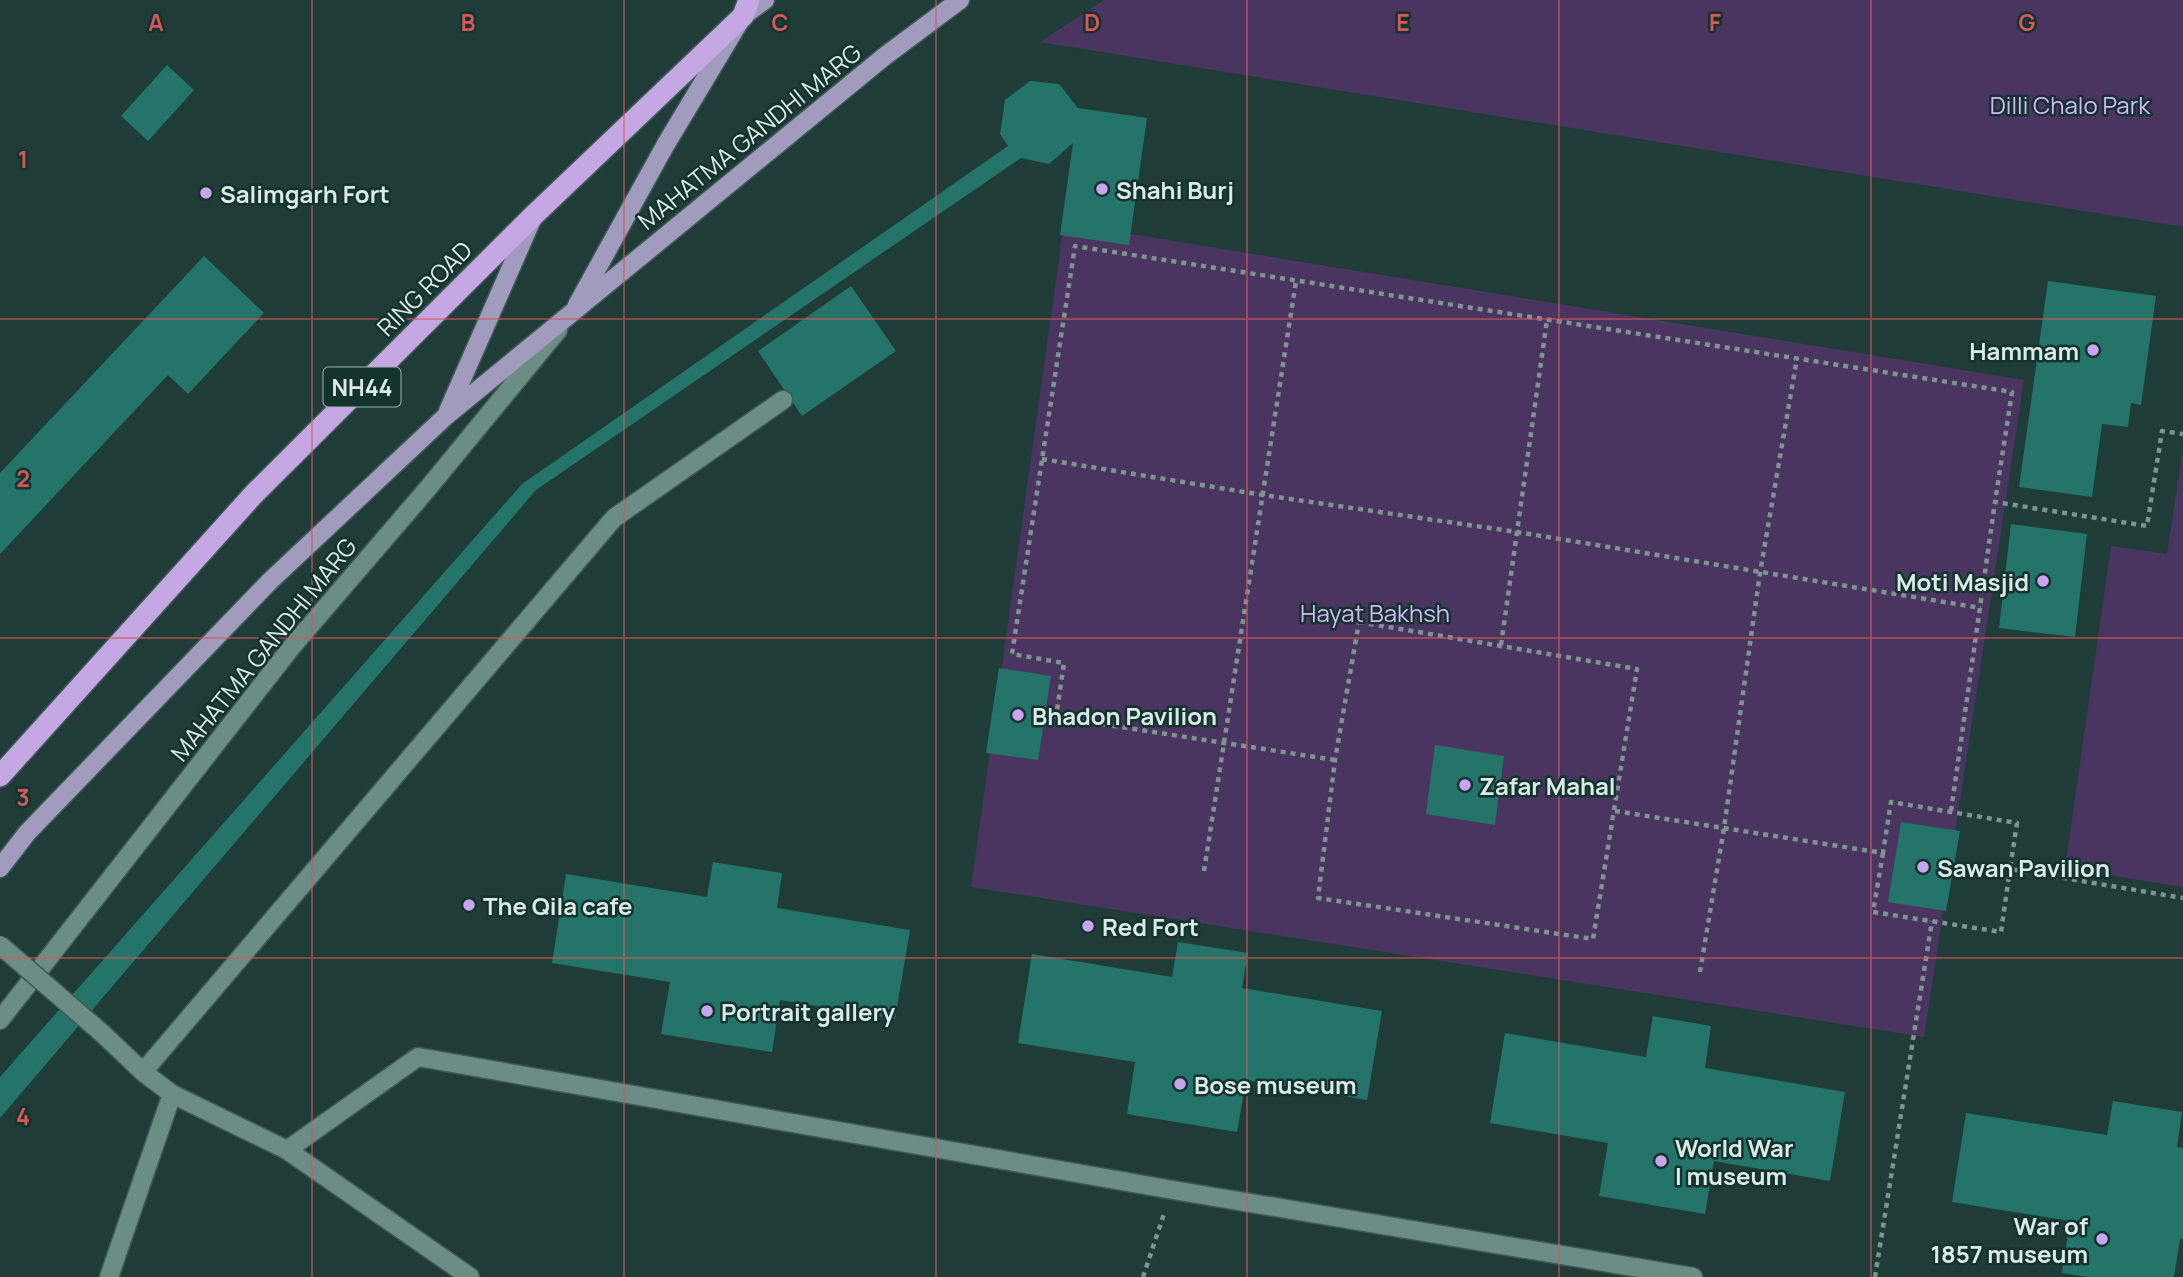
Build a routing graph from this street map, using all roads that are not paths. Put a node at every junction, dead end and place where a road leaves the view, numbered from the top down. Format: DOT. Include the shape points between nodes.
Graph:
graph roads {
  1 [pos="765,0"];
  2 [pos="960,0"];
  3 [pos="746,8"];
  4 [pos="534,215"];
  5 [pos="571,314"];
  6 [pos="783,400"];
  7 [pos="446,416"];
  8 [pos="0,776"];
  9 [pos="0,868"];
  10 [pos="0,945"];
  11 [pos="0,1020"];
  12 [pos="143,1072"];
  13 [pos="172,1094"];
  14 [pos="287,1150"];
  15 [pos="109,1277"];
  16 [pos="470,1277"];
  17 [pos="1693,1277"];
  1 -- 3 [label="main road"];
  2 -- 5 [label="main road, MAHATMA GANDHI MARG"];
  3 -- 4 [label="highway, RING ROAD / NH44"];
  3 -- 5 [label="main road"];
  4 -- 7 [label="main road"];
  4 -- 8 [label="highway, RING ROAD / NH44" via="254,494"];
  5 -- 7 [label="main road, MAHATMA GANDHI MARG"];
  5 -- 11 [label="street, MAHATMA GANDHI MARG" via="290,649"];
  6 -- 12 [label="street" via="614,518"];
  7 -- 9 [label="main road, MAHATMA GANDHI MARG" via="270,581 27,833"];
  10 -- 12 [label="street, bridge"];
  12 -- 13 [label="street"];
  13 -- 14 [label="street"];
  13 -- 15 [label="street"];
  14 -- 16 [label="street"];
  14 -- 17 [label="street" via="418,1057"];
}
